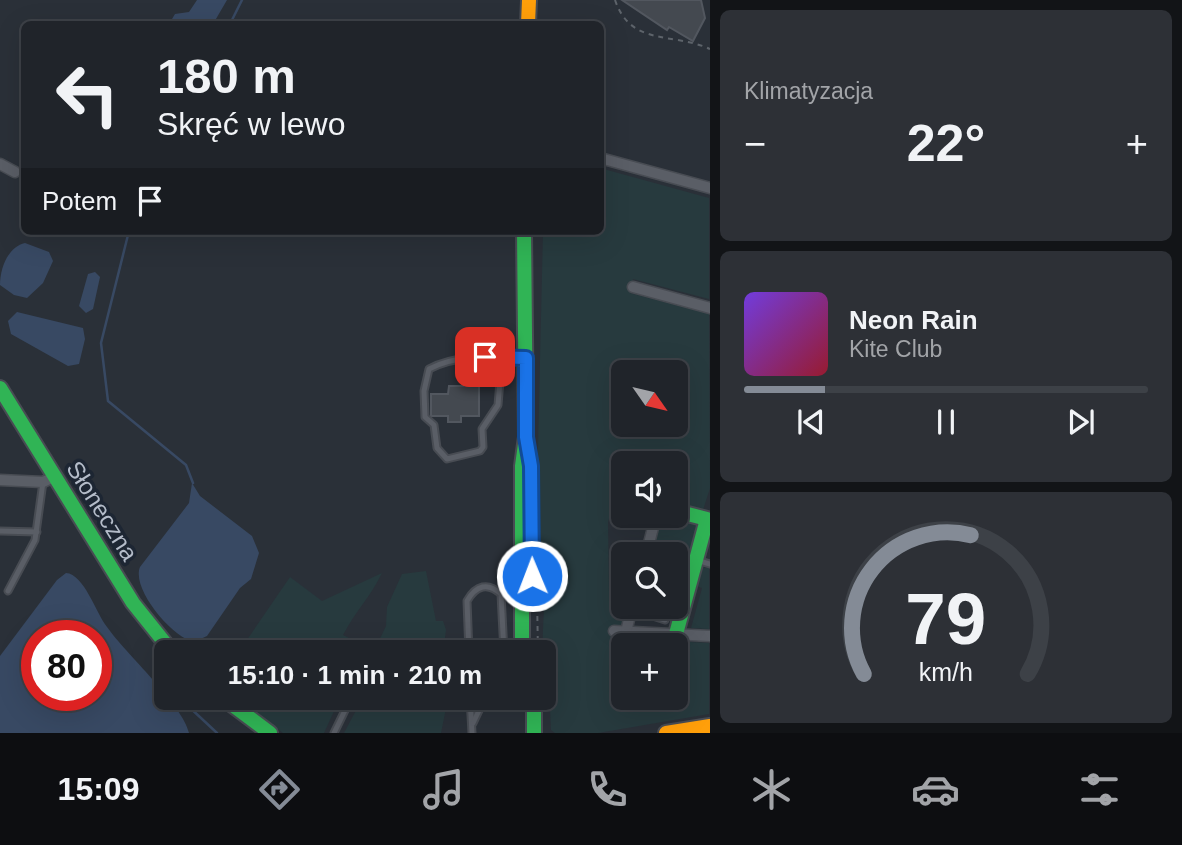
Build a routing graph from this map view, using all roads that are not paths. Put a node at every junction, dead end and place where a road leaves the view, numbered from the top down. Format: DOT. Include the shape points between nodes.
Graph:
graph roads {
  1 [pos="529,0"];
  2 [pos="528,21"];
  3 [pos="604,159"];
  4 [pos="0,164"];
  5 [pos="15,172"];
  6 [pos="709,188"];
  7 [pos="524,235"];
  8 [pos="632,287"];
  9 [pos="709,308"];
  10 [pos="502,357"];
  11 [pos="526,358"];
  12 [pos="0,388"];
  13 [pos="526,437"];
  14 [pos="48,479"];
  15 [pos="0,480"];
  16 [pos="688,512"];
  17 [pos="708,514"];
  18 [pos="0,531"];
  19 [pos="37,532"];
  20 [pos="703,562"];
  21 [pos="8,591"];
  22 [pos="626,619"];
  23 [pos="657,633"];
  24 [pos="676,633"];
  25 [pos="688,635"];
  26 [pos="709,636"];
  27 [pos="163,640"];
  28 [pos="468,640"];
  29 [pos="504,640"];
  30 [pos="522,640"];
  31 [pos="536,640"];
  32 [pos="239,710"];
  33 [pos="345,710"];
  34 [pos="470,710"];
  35 [pos="479,710"];
  36 [pos="523,710"];
  37 [pos="534,710"];
  38 [pos="471,726"];
  39 [pos="709,726"];
  40 [pos="270,733"];
  41 [pos="334,733"];
  42 [pos="472,733"];
  43 [pos="523,733"];
  44 [pos="534,733"];
  45 [pos="666,733"];
  1 -- 2 [label="main road"];
  3 -- 6 [label="street"];
  4 -- 5 [label="street"];
  7 -- 11 [label="main road"];
  8 -- 9 [label="street"];
  10 -- 10 [label="lane" via="444,361 429,369 425,417 434,425 436,448 447,459 483,447 482,429 498,405"];
  10 -- 11 [label="lane"];
  11 -- 13 [label="main road"];
  12 -- 14 [label="main road, Słoneczna"];
  13 -- 30 [label="main road"];
  13 -- 31 [label="main road" via="531,466"];
  14 -- 15 [label="street"];
  14 -- 19 [label="lane"];
  14 -- 27 [label="main road, Słoneczna"];
  16 -- 17 [label="main road"];
  17 -- 20 [label="main road"];
  18 -- 19 [label="lane"];
  19 -- 21 [label="lane"];
  20 -- 24 [label="main road"];
  22 -- 23 [label="street" via="620,631"];
  25 -- 26 [label="street"];
  28 -- 29 [label="lane" via="467,601 477,588 491,586 504,602"];
  32 -- 40 [label="main road"];
  33 -- 41 [label="lane"];
  34 -- 38 [label="lane"];
  35 -- 38 [label="lane"];
  36 -- 43 [label="main road"];
  37 -- 44 [label="main road"];
  38 -- 42 [label="lane"];
  39 -- 45 [label="main road"];
}
